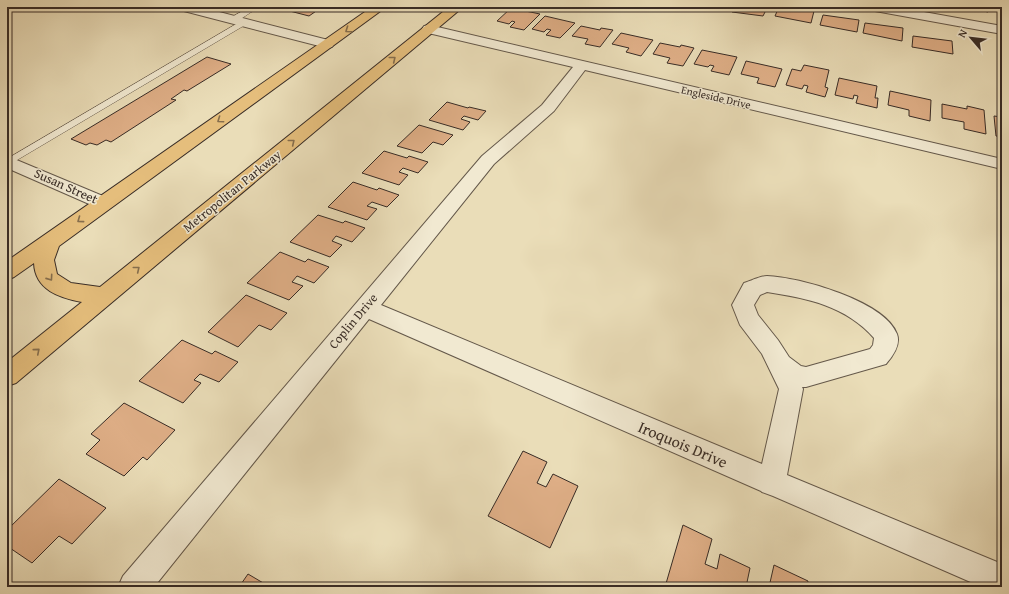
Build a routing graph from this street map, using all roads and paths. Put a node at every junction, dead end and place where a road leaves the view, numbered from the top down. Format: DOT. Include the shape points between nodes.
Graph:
graph roads {
  1 [pos="185,7"];
  2 [pos="255,7"];
  3 [pos="380,7"];
  4 [pos="457,7"];
  5 [pos="875,7"];
  6 [pos="205,9"];
  7 [pos="239,21"];
  8 [pos="429,29"];
  9 [pos="1002,30"];
  10 [pos="327,44"];
  11 [pos="582,65"];
  12 [pos="8,162"];
  13 [pos="1002,164"];
  14 [pos="103,203"];
  15 [pos="50,242"];
  16 [pos="7,272"];
  17 [pos="104,296"];
  18 [pos="364,308"];
  19 [pos="780,364"];
  20 [pos="817,375"];
  21 [pos="7,376"];
  22 [pos="792,389"];
  23 [pos="772,483"];
  24 [pos="1002,580"];
  25 [pos="134,587"];
  1 -- 6 [label="street"];
  2 -- 7 [label="lane"];
  3 -- 10 [label="main road, one-way"];
  4 -- 8 [label="main road, Metropolitan Parkway"];
  5 -- 9 [label="street"];
  6 -- 7 [label="street"];
  7 -- 10 [label="street"];
  7 -- 12 [label="lane"];
  8 -- 11 [label="street, Engleside Drive"];
  17 -- 8 [label="main road, Metropolitan Parkway, one-way"];
  10 -- 14 [label="main road, one-way"];
  11 -- 13 [label="street, Engleside Drive"];
  11 -- 18 [label="street, Coplin Drive" via="548,108 488,160"];
  12 -- 14 [label="street, Susan Street"];
  14 -- 15 [label="main road, one-way"];
  15 -- 16 [label="main road"];
  15 -- 17 [label="main road, one-way" via="44,259 45,271 51,282 62,290"];
  21 -- 17 [label="main road, Metropolitan Parkway, one-way"];
  18 -- 23 [label="street, Iroquois Drive"];
  18 -- 25 [label="street, Coplin Drive"];
  19 -- 20 [label="street" via="795,374 806,377"];
  19 -- 20 [label="street" via="748,319 743,305 752,289 766,284 786,286 846,305 867,316 886,335 885,348 878,358"];
  19 -- 22 [label="street"];
  20 -- 22 [label="street"];
  22 -- 23 [label="street"];
  23 -- 24 [label="street, Iroquois Drive"];
}
